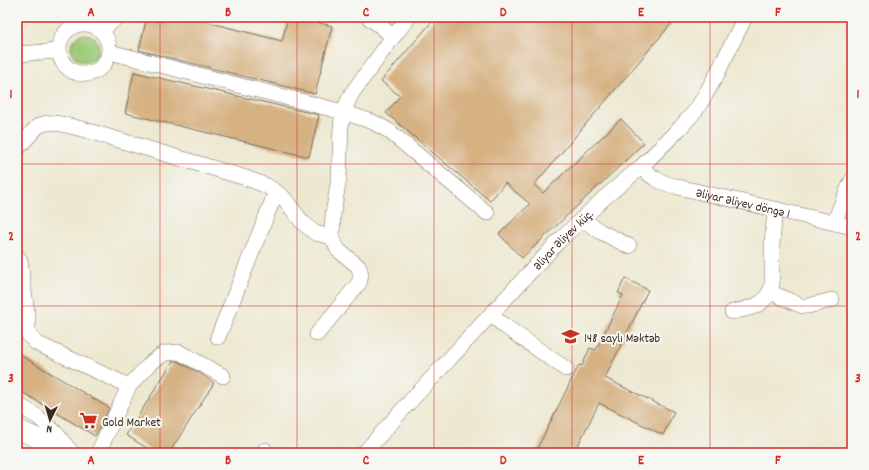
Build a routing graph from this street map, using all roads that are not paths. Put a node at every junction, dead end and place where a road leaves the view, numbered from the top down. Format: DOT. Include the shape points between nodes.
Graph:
graph roads {
  1 [pos="117,17"];
  2 [pos="368,17"];
  3 [pos="409,17"];
  4 [pos="745,17"];
  5 [pos="77,20"];
  6 [pos="388,27"];
  7 [pos="102,30"];
  8 [pos="59,51"];
  9 [pos="110,52"];
  10 [pos="17,54"];
  11 [pos="343,112"];
  12 [pos="17,149"];
  13 [pos="641,167"];
  14 [pos="852,180"];
  15 [pos="276,192"];
  16 [pos="775,209"];
  17 [pos="487,213"];
  18 [pos="582,219"];
  19 [pos="835,223"];
  20 [pos="852,227"];
  21 [pos="332,238"];
  22 [pos="629,246"];
  23 [pos="17,256"];
  24 [pos="770,292"];
  25 [pos="832,300"];
  26 [pos="732,312"];
  27 [pos="491,315"];
  28 [pos="317,334"];
  29 [pos="218,337"];
  30 [pos="566,369"];
  31 [pos="222,376"];
  32 [pos="129,386"];
  33 [pos="17,404"];
  34 [pos="17,429"];
  35 [pos="71,453"];
  36 [pos="98,453"];
  37 [pos="364,453"];
  1 -- 7 [label="street"];
  2 -- 6 [label="street"];
  3 -- 6 [label="street"];
  4 -- 13 [label="street, Əliyar Əliyev küç." via="696,110"];
  5 -- 7 [label="street"];
  5 -- 8 [label="street" via="61,39"];
  6 -- 11 [label="street"];
  7 -- 9 [label="street" via="108,40"];
  8 -- 9 [label="street" via="63,63 72,71 84,74 96,71 105,63"];
  8 -- 10 [label="street"];
  9 -- 11 [label="street"];
  11 -- 17 [label="street" via="373,122 388,131"];
  11 -- 21 [label="street" via="340,126 340,178 333,214"];
  12 -- 15 [label="street" via="41,124 67,125 246,178"];
  13 -- 16 [label="street, Əliyar Əliyev döngə 1" via="663,183"];
  13 -- 18 [label="street, Əliyar Əliyev küç."];
  14 -- 19 [label="street"];
  15 -- 21 [label="street" via="302,222 316,233"];
  15 -- 29 [label="street"];
  16 -- 19 [label="street, Əliyar Əliyev döngə 1"];
  16 -- 24 [label="street"];
  18 -- 22 [label="street"];
  18 -- 27 [label="street, Əliyar Əliyev küç."];
  19 -- 20 [label="street, Əliyar Əliyev döngə 1"];
  21 -- 28 [label="street" via="338,250 358,266 361,274 359,283"];
  23 -- 32 [label="street" via="20,260 28,334 36,343"];
  24 -- 25 [label="street" via="802,306"];
  24 -- 26 [label="street" via="765,300 756,306"];
  27 -- 30 [label="street"];
  27 -- 37 [label="street, Əliyar Əliyev küç."];
  31 -- 32 [label="street" via="179,352 165,353 152,361"];
  32 -- 36 [label="street"];
  33 -- 35 [label="street" via="55,432"];
  34 -- 35 [label="main road"];
}
